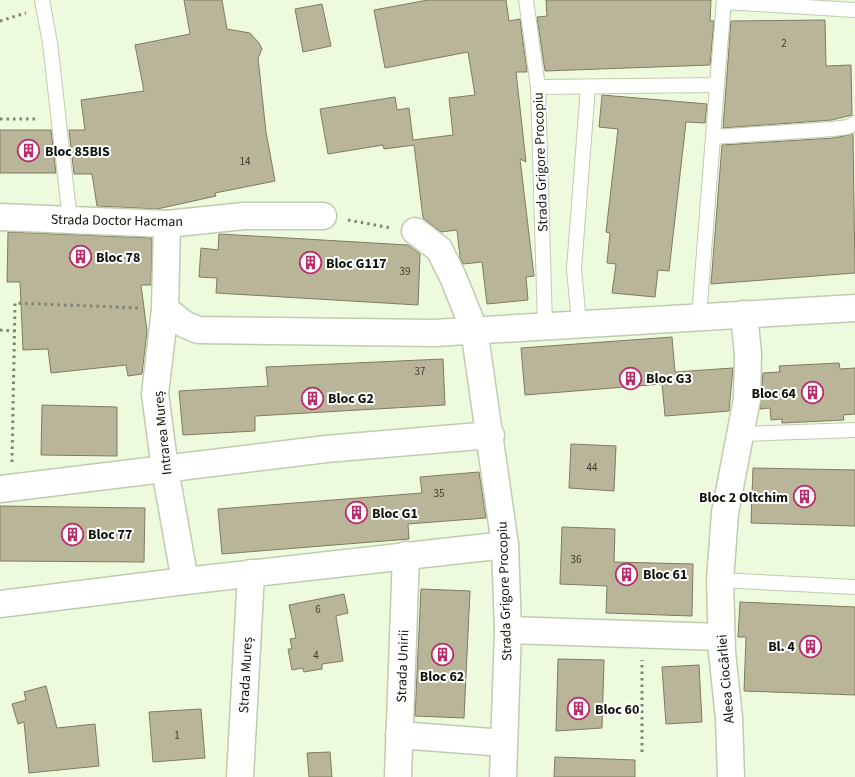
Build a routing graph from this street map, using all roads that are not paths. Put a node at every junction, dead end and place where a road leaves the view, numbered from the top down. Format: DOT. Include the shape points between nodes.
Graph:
graph roads {
  1 [pos="526,0"];
  2 [pos="724,1"];
  3 [pos="43,4"];
  4 [pos="855,10"];
  5 [pos="717,85"];
  6 [pos="588,87"];
  7 [pos="538,88"];
  8 [pos="855,123"];
  9 [pos="713,137"];
  10 [pos="323,216"];
  11 [pos="0,217"];
  12 [pos="70,220"];
  13 [pos="167,224"];
  14 [pos="415,232"];
  15 [pos="855,308"];
  16 [pos="165,309"];
  17 [pos="744,314"];
  18 [pos="699,316"];
  19 [pos="579,323"];
  20 [pos="545,325"];
  21 [pos="474,329"];
  22 [pos="855,430"];
  23 [pos="742,434"];
  24 [pos="491,436"];
  25 [pos="165,469"];
  26 [pos="6,488"];
  27 [pos="505,546"];
  28 [pos="406,555"];
  29 [pos="251,573"];
  30 [pos="720,580"];
  31 [pos="185,581"];
  32 [pos="855,587"];
  33 [pos="0,604"];
  34 [pos="508,630"];
  35 [pos="721,637"];
  36 [pos="400,735"];
  37 [pos="504,743"];
  38 [pos="240,777"];
  39 [pos="398,777"];
  40 [pos="503,777"];
  41 [pos="731,777"];
  1 -- 7 [label="lane, Strada Grigore Procopiu"];
  2 -- 4 [label="lane"];
  2 -- 5 [label="lane"];
  3 -- 12 [label="lane"];
  5 -- 6 [label="lane"];
  5 -- 9 [label="lane"];
  6 -- 7 [label="lane"];
  6 -- 19 [label="lane" via="574,269"];
  7 -- 20 [label="lane, Strada Grigore Procopiu"];
  8 -- 9 [label="lane" via="833,129"];
  9 -- 18 [label="lane"];
  10 -- 13 [label="street, Strada Doctor Hacman" via="244,216"];
  11 -- 12 [label="street, Strada Doctor Hacman"];
  12 -- 13 [label="street, Strada Doctor Hacman"];
  13 -- 16 [label="street, Intrarea Mureș"];
  14 -- 21 [label="street, Strada Grigore Procopiu" via="439,249"];
  15 -- 17 [label="street"];
  16 -- 21 [label="street" via="198,330 434,333"];
  16 -- 25 [label="street, Intrarea Mureș" via="155,394"];
  17 -- 18 [label="street"];
  17 -- 23 [label="street, Aleea Ciocârliei" via="748,354"];
  18 -- 19 [label="street"];
  19 -- 20 [label="street"];
  20 -- 21 [label="street"];
  21 -- 24 [label="street, Strada Grigore Procopiu"];
  22 -- 23 [label="lane"];
  23 -- 30 [label="street, Aleea Ciocârliei" via="725,513"];
  24 -- 25 [label="street" via="326,449"];
  24 -- 27 [label="street, Strada Grigore Procopiu"];
  25 -- 26 [label="street"];
  25 -- 31 [label="street, Intrarea Mureș"];
  27 -- 28 [label="street"];
  27 -- 34 [label="street, Strada Grigore Procopiu"];
  28 -- 29 [label="street"];
  28 -- 36 [label="street, Strada Unirii"];
  29 -- 31 [label="street"];
  29 -- 38 [label="street, Strada Mureș"];
  30 -- 32 [label="lane"];
  30 -- 35 [label="street, Aleea Ciocârliei"];
  31 -- 33 [label="street"];
  34 -- 35 [label="street"];
  34 -- 37 [label="street, Strada Grigore Procopiu"];
  35 -- 41 [label="street, Aleea Ciocârliei"];
  36 -- 37 [label="street"];
  36 -- 39 [label="street, Strada Unirii"];
  37 -- 40 [label="street, Strada Grigore Procopiu"];
}
